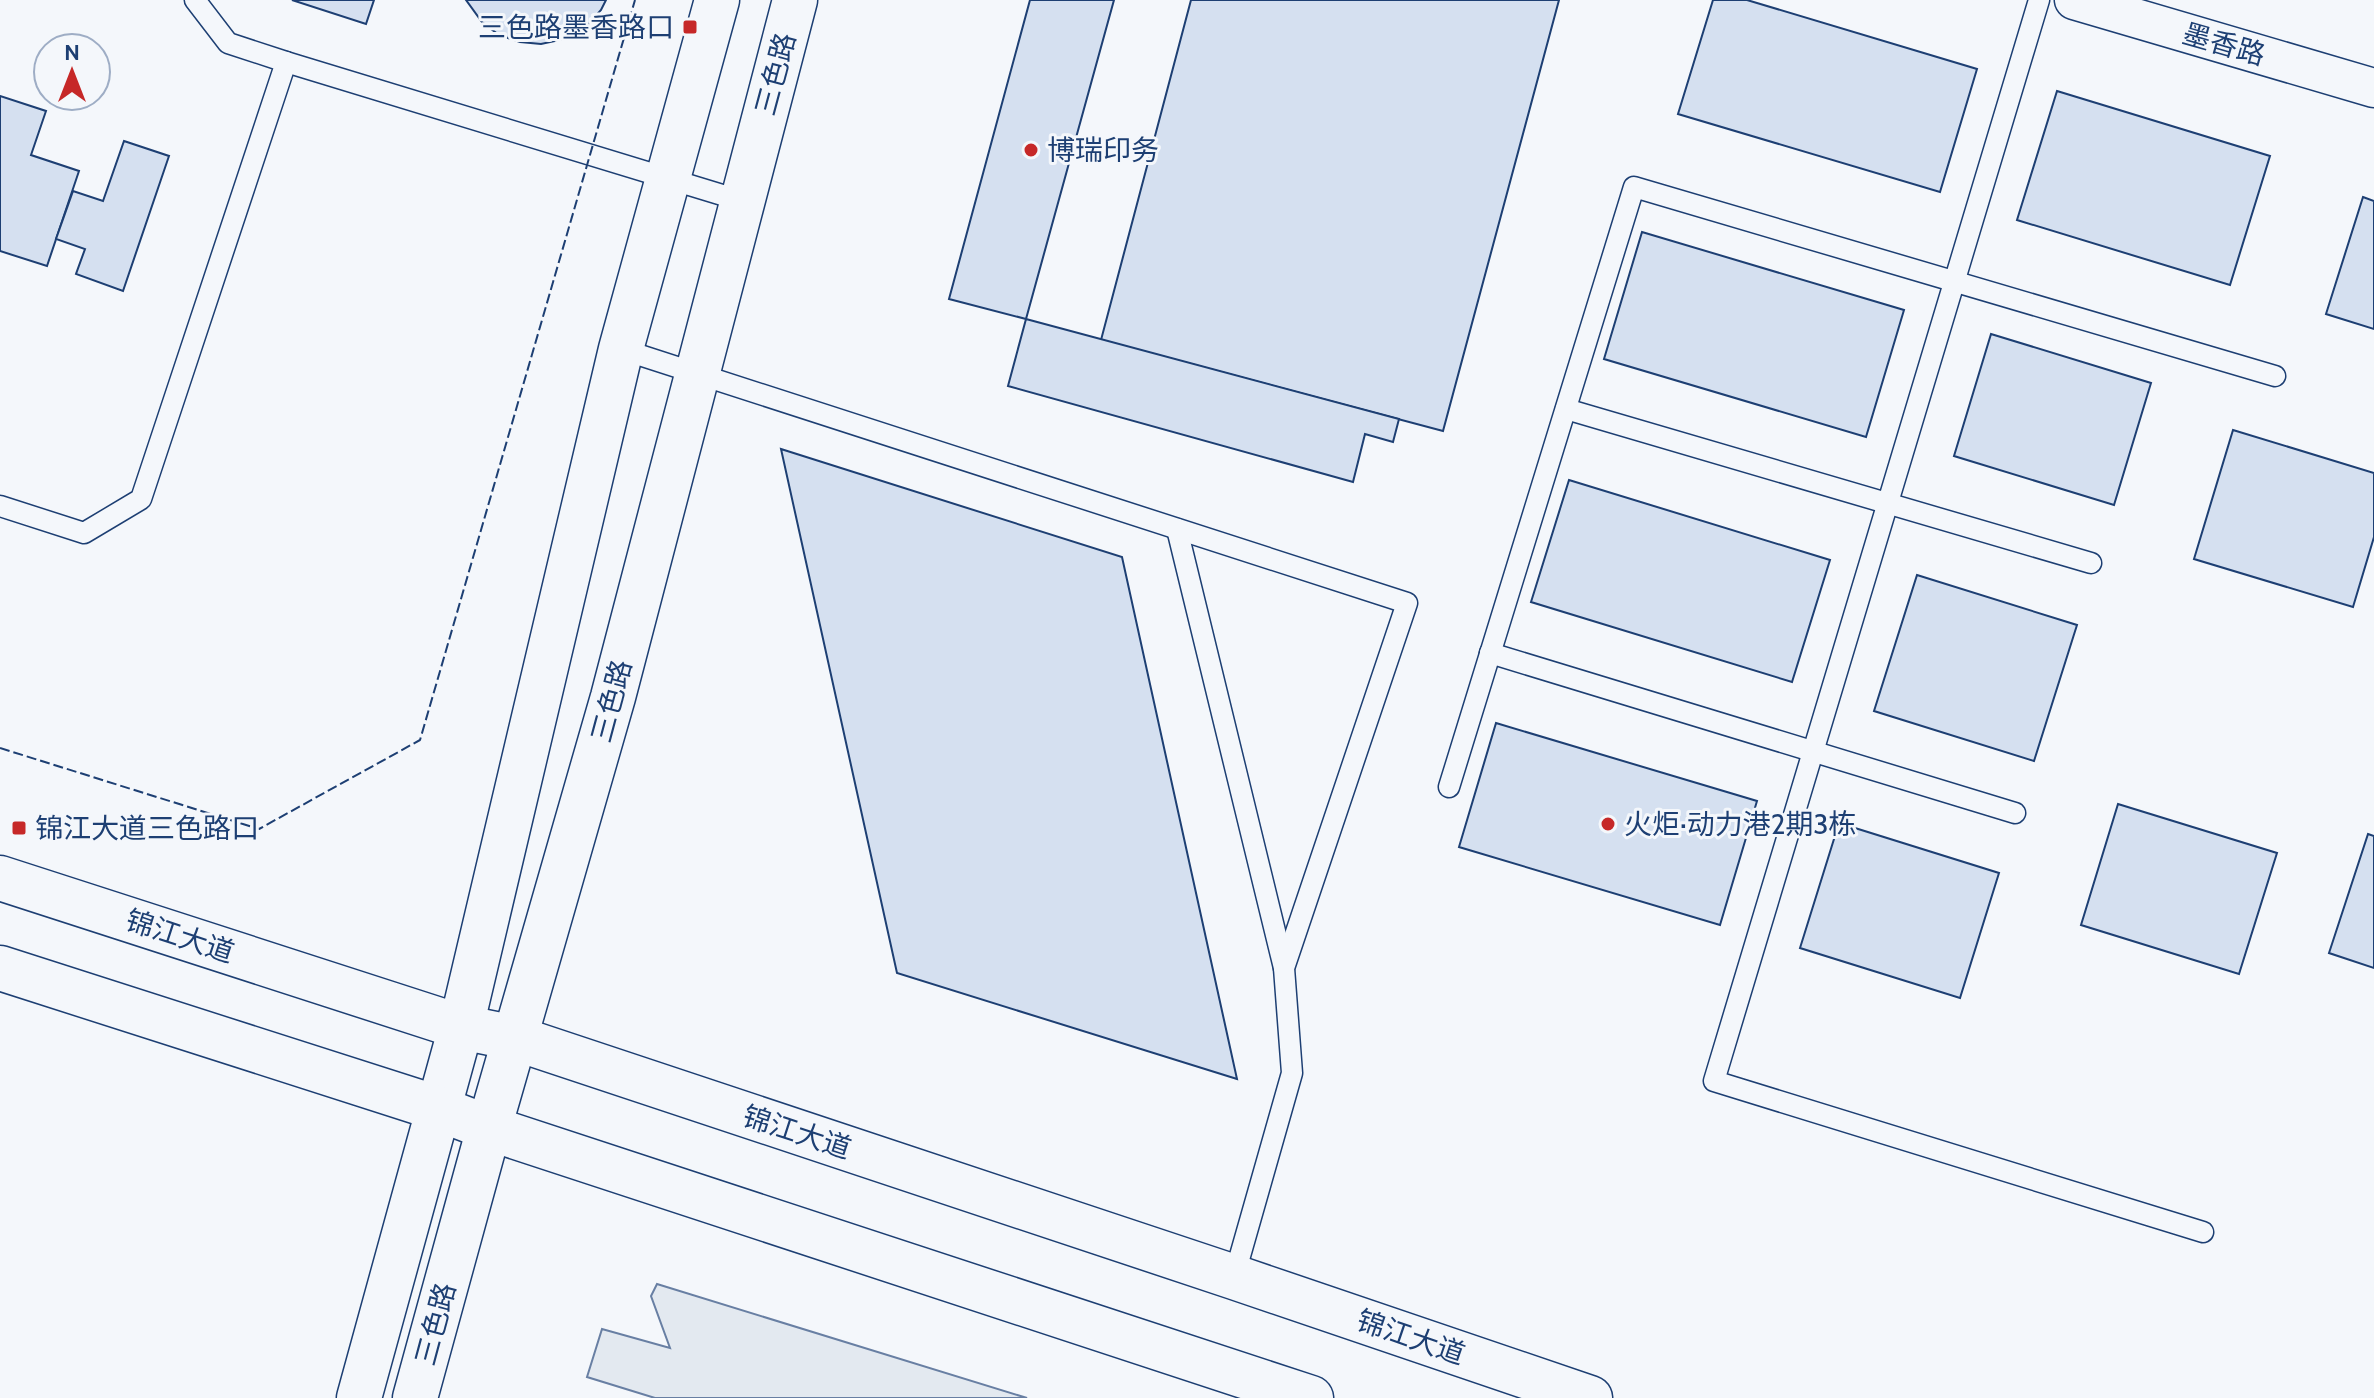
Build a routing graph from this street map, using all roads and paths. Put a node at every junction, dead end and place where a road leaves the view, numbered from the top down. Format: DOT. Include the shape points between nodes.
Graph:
graph roads {
  1 [pos="195,0"];
  2 [pos="717,0"];
  3 [pos="795,0"];
  4 [pos="2039,0"];
  5 [pos="2074,0"];
  6 [pos="286,62"];
  7 [pos="2374,88"];
  8 [pos="667,180"];
  9 [pos="742,201"];
  10 [pos="1955,281"];
  11 [pos="621,349"];
  12 [pos="698,374"];
  13 [pos="2275,376"];
  14 [pos="1566,409"];
  15 [pos="1888,502"];
  16 [pos="0,506"];
  17 [pos="1177,529"];
  18 [pos="2091,563"];
  19 [pos="1490,653"];
  20 [pos="1813,751"];
  21 [pos="1449,787"];
  22 [pos="2015,813"];
  23 [pos="0,878"];
  24 [pos="0,968"];
  25 [pos="1284,968"];
  26 [pos="461,1027"];
  27 [pos="515,1038"];
  28 [pos="437,1108"];
  29 [pos="489,1128"];
  30 [pos="2203,1232"];
  31 [pos="1234,1277"];
  32 [pos="359,1398"];
  33 [pos="415,1398"];
  34 [pos="1311,1398"];
  35 [pos="1590,1398"];
  1 -- 6 [label="lane" via="228,43"];
  2 -- 8 [label="main road, 三色路"];
  3 -- 9 [label="main road, 三色路"];
  4 -- 10 [label="lane"];
  5 -- 7 [label="street, 墨香路"];
  6 -- 8 [label="lane"];
  6 -- 16 [label="lane" via="141,499 84,533"];
  8 -- 9 [label="lane"];
  8 -- 11 [label="main road, 三色路"];
  9 -- 12 [label="main road, 三色路"];
  10 -- 13 [label="lane"];
  10 -- 14 [label="lane" via="1634,187"];
  10 -- 15 [label="lane"];
  11 -- 12 [label="lane"];
  11 -- 26 [label="main road, 三色路"];
  12 -- 17 [label="lane"];
  12 -- 27 [label="main road, 三色路"];
  14 -- 15 [label="lane"];
  14 -- 19 [label="lane"];
  15 -- 18 [label="lane"];
  15 -- 20 [label="lane"];
  17 -- 25 [label="lane"];
  17 -- 25 [label="lane" via="1407,603"];
  19 -- 20 [label="lane"];
  19 -- 21 [label="lane"];
  20 -- 22 [label="lane"];
  20 -- 30 [label="lane" via="1714,1081"];
  23 -- 26 [label="main road, 锦江大道"];
  24 -- 28 [label="main road"];
  25 -- 31 [label="lane" via="1292,1073"];
  26 -- 27 [label="main road, 锦江大道"];
  26 -- 28 [label="main road, 三色路"];
  27 -- 29 [label="main road, 三色路"];
  27 -- 31 [label="main road, 锦江大道"];
  28 -- 29 [label="main road"];
  28 -- 32 [label="main road, 三色路"];
  29 -- 33 [label="main road, 三色路"];
  29 -- 34 [label="main road"];
  31 -- 35 [label="main road, 锦江大道"];
}
